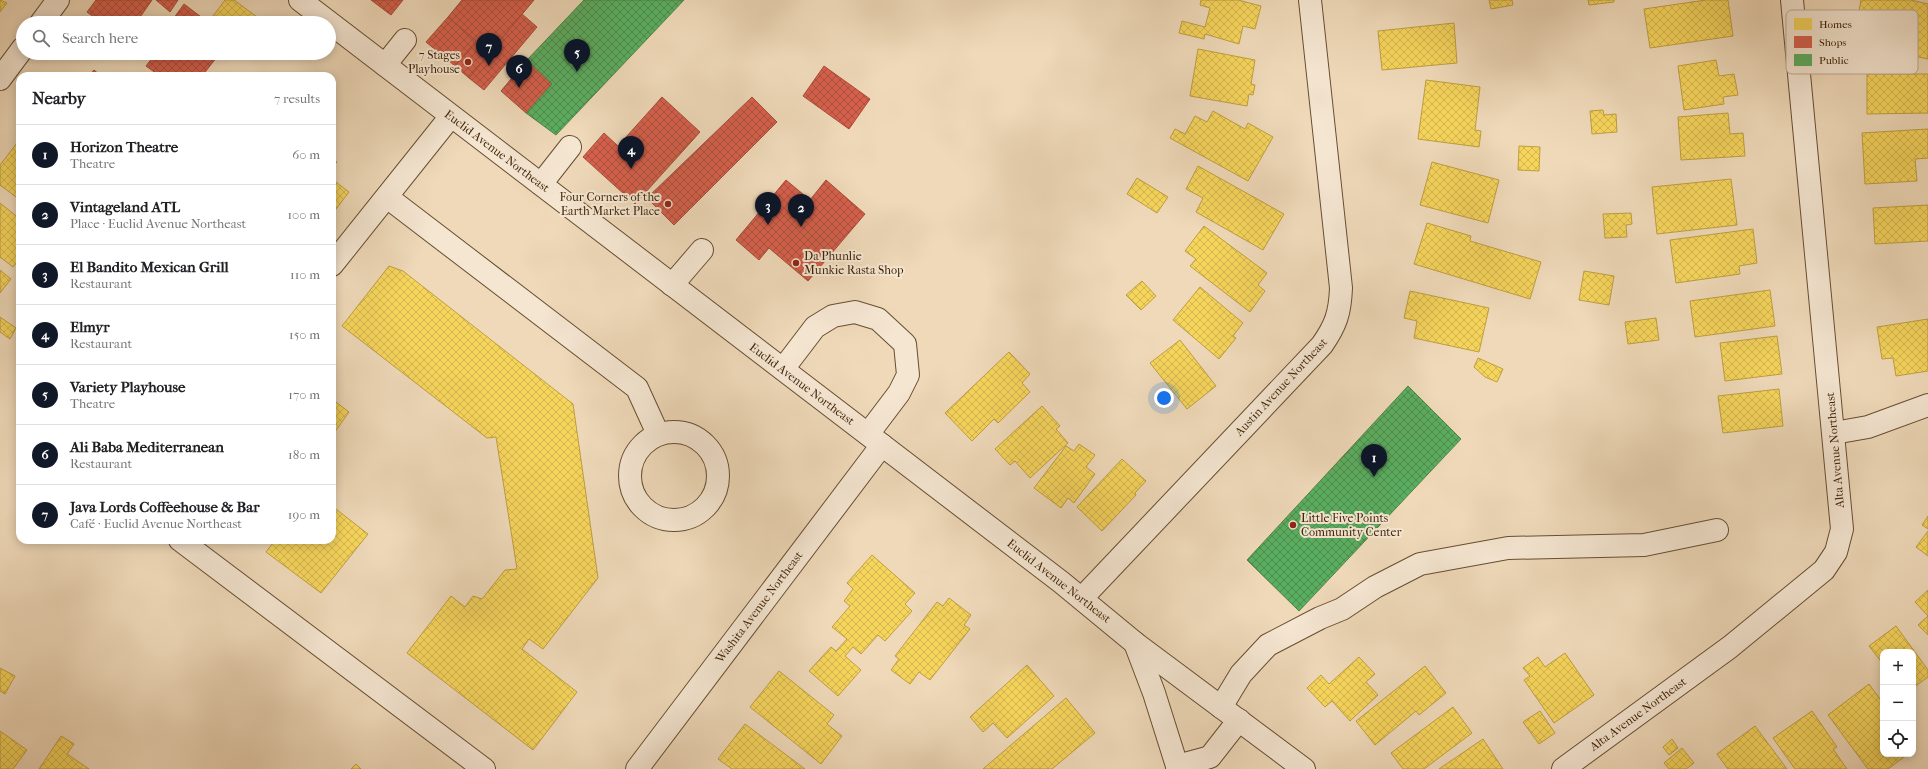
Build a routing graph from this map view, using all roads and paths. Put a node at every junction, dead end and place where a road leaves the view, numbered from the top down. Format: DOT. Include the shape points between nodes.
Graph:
graph roads {
  1 [pos="58,0"];
  2 [pos="300,0"];
  3 [pos="1310,0"];
  4 [pos="1792,0"];
  5 [pos="1793,10"];
  6 [pos="46,16"];
  7 [pos="321,16"];
  8 [pos="336,28"];
  9 [pos="405,40"];
  10 [pos="16,57"];
  11 [pos="385,65"];
  12 [pos="1799,74"];
  13 [pos="0,78"];
  14 [pos="452,116"];
  15 [pos="570,147"];
  16 [pos="541,184"];
  17 [pos="387,197"];
  18 [pos="702,250"];
  19 [pos="336,260"];
  20 [pos="672,285"];
  21 [pos="783,369"];
  22 [pos="1928,405"];
  23 [pos="1834,433"];
  24 [pos="658,434"];
  25 [pos="875,439"];
  26 [pos="1717,530"];
  27 [pos="185,544"];
  28 [pos="1082,598"];
  29 [pos="1135,642"];
  30 [pos="1221,707"];
  31 [pos="1238,720"];
  32 [pos="1177,768"];
  33 [pos="484,769"];
  34 [pos="637,769"];
  35 [pos="1304,769"];
  36 [pos="1563,769"];
  1 -- 6 [label="street"];
  2 -- 7 [label="street, Euclid Avenue Northeast"];
  3 -- 28 [label="street, Austin Avenue Northeast" via="1341,288 1340,310 1334,329 1322,345"];
  4 -- 5 [label="street, Alta Avenue Northeast"];
  8 -- 11 [label="street, Euclid Avenue Northeast"];
  9 -- 11 [label="street"];
  10 -- 13 [label="street"];
  11 -- 14 [label="street, Euclid Avenue Northeast"];
  12 -- 23 [label="street, Alta Avenue Northeast"];
  14 -- 16 [label="street, Euclid Avenue Northeast"];
  14 -- 17 [label="street"];
  15 -- 16 [label="street"];
  16 -- 20 [label="street, Euclid Avenue Northeast"];
  17 -- 19 [label="street"];
  17 -- 24 [label="street" via="637,388"];
  18 -- 20 [label="street"];
  20 -- 21 [label="street, Euclid Avenue Northeast"];
  21 -- 25 [label="street, Euclid Avenue Northeast"];
  21 -- 25 [label="street, Washita Avenue Northeast" via="815,327 833,316 855,312 878,319 905,344 908,375"];
  22 -- 23 [label="street" via="1868,427"];
  23 -- 36 [label="street, Alta Avenue Northeast" via="1842,529 1836,552 1824,570 1730,647"];
  24 -- 24 [label="street" via="673,431 688,433 700,439 711,450 717,464 718,480 713,498 702,510 689,518 665,520 650,514 642,508 634,495 629,480 629,469 634,455 644,442"];
  25 -- 28 [label="street, Euclid Avenue Northeast"];
  25 -- 34 [label="street, Washita Avenue Northeast"];
  26 -- 30 [label="street" via="1644,545 1508,548 1420,564 1375,587 1342,608 1268,645 1241,674"];
  27 -- 33 [label="street"];
  28 -- 29 [label="street, Euclid Avenue Northeast"];
  29 -- 30 [label="street, Euclid Avenue Northeast"];
  29 -- 32 [label="street"];
  30 -- 31 [label="street, Euclid Avenue Northeast"];
  31 -- 32 [label="street" via="1210,756"];
  31 -- 35 [label="street, Euclid Avenue Northeast"];
}
